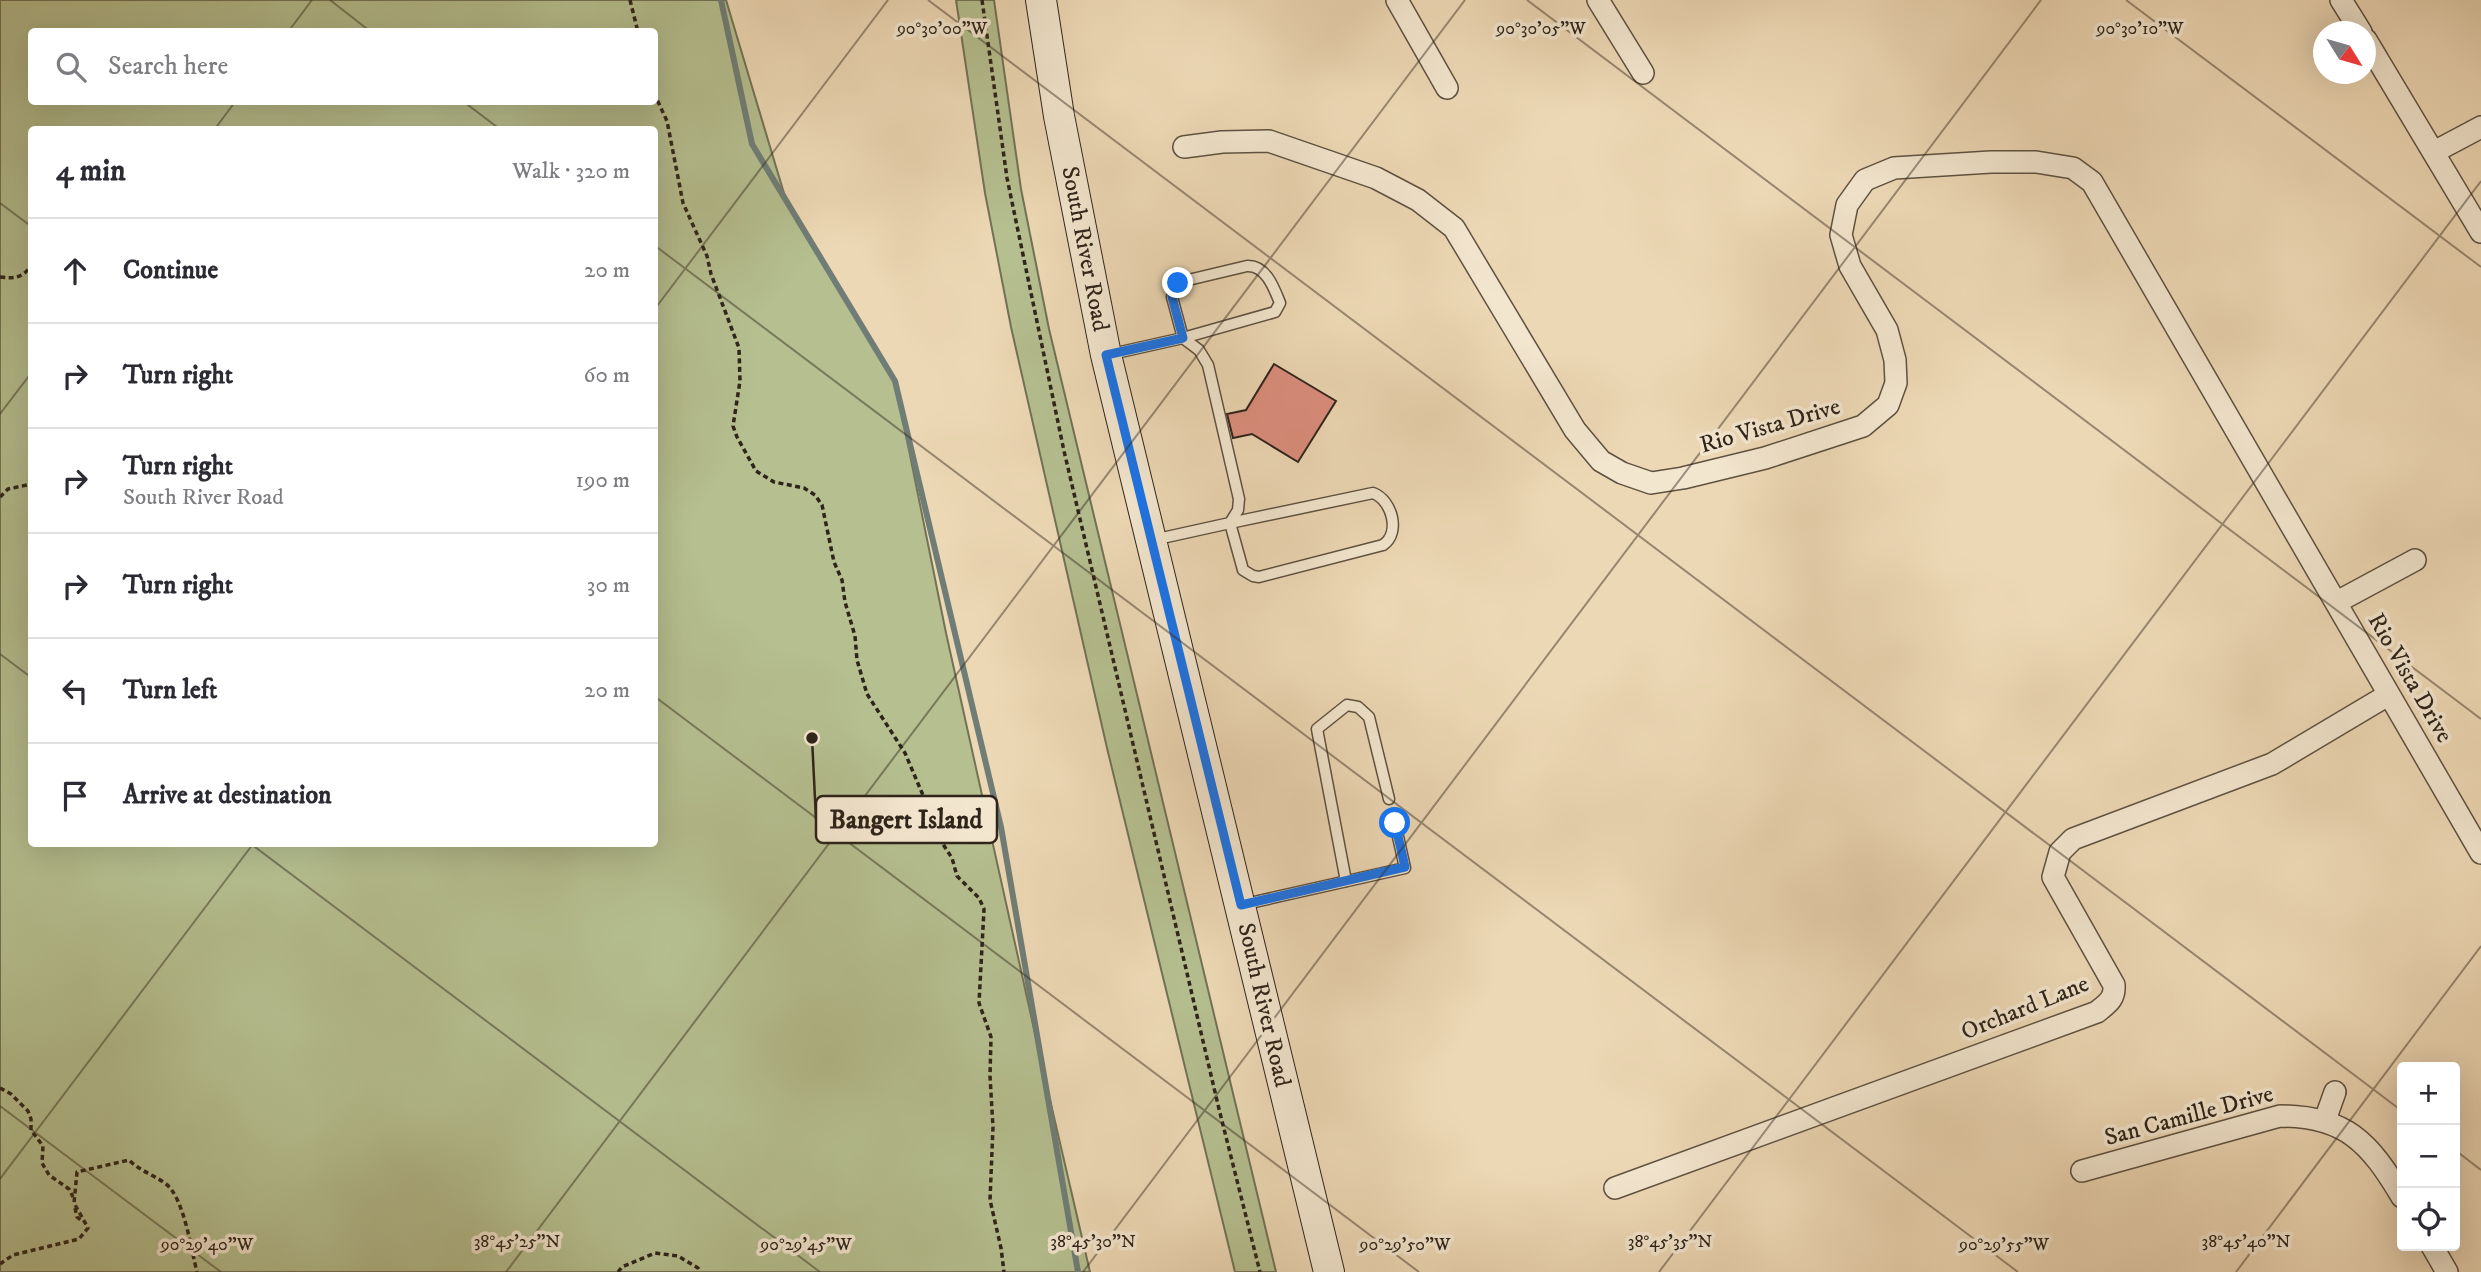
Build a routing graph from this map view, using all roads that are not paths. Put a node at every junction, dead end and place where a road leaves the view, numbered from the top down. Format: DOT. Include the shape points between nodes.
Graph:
graph roads {
  1 [pos="1041,0"];
  2 [pos="1397,0"];
  3 [pos="1598,0"];
  4 [pos="2341,0"];
  5 [pos="2354,21"];
  6 [pos="2376,58"];
  7 [pos="1643,73"];
  8 [pos="1447,88"];
  9 [pos="2481,127"];
  10 [pos="1184,147"];
  11 [pos="2434,152"];
  12 [pos="2481,232"];
  13 [pos="1183,338"];
  14 [pos="1106,355"];
  15 [pos="1230,523"];
  16 [pos="1150,540"];
  17 [pos="2415,560"];
  18 [pos="2337,601"];
  19 [pos="2388,695"];
  20 [pos="1389,799"];
  21 [pos="1395,823"];
  22 [pos="2481,853"];
  23 [pos="1346,881"];
  24 [pos="1241,905"];
  25 [pos="2335,1092"];
  26 [pos="2325,1120"];
  27 [pos="2082,1171"];
  28 [pos="1615,1188"];
  29 [pos="2397,1188"];
  30 [pos="2435,1251"];
  31 [pos="1329,1272"];
  32 [pos="2447,1272"];
  1 -- 14 [label="main road, South River Road"];
  2 -- 8 [label="street"];
  3 -- 7 [label="street"];
  4 -- 5 [label="street"];
  6 -- 11 [label="street"];
  9 -- 11 [label="street"];
  10 -- 18 [label="street, Rio Vista Drive" via="1269,141 1376,178 1418,200 1454,228 1575,430 1601,461 1651,483 1777,454 1863,426 1888,405 1896,383 1887,330 1850,266 1841,235 1847,205 1865,180 1894,168 1991,162 2073,168 2092,182"];
  11 -- 12 [label="street"];
  13 -- 13 [label="lane" via="1275,312 1280,303 1264,271 1247,266 1178,283 1172,297"];
  13 -- 14 [label="lane"];
  13 -- 15 [label="lane" via="1199,350 1208,365 1239,499"];
  14 -- 16 [label="main road, South River Road"];
  15 -- 15 [label="lane" via="1374,493 1388,506 1394,530 1389,541 1375,549 1259,577 1243,570"];
  15 -- 16 [label="lane"];
  16 -- 24 [label="main road, South River Road"];
  17 -- 18 [label="street, Rio Vista Drive"];
  18 -- 19 [label="street, Rio Vista Drive"];
  19 -- 22 [label="street, Rio Vista Drive"];
  19 -- 28 [label="street, Orchard Lane" via="2272,764 2073,839 2060,852 2053,877 2114,985 2111,1001 2097,1012"];
  20 -- 23 [label="lane" via="1369,717 1358,707 1347,705 1317,729"];
  21 -- 23 [label="lane" via="1405,867"];
  23 -- 24 [label="lane"];
  24 -- 31 [label="main road, South River Road"];
  25 -- 26 [label="street"];
  26 -- 27 [label="street, San Camille Drive" via="2280,1116"];
  26 -- 29 [label="street, San Camille Drive" via="2362,1142"];
  30 -- 32 [label="street"];
}
